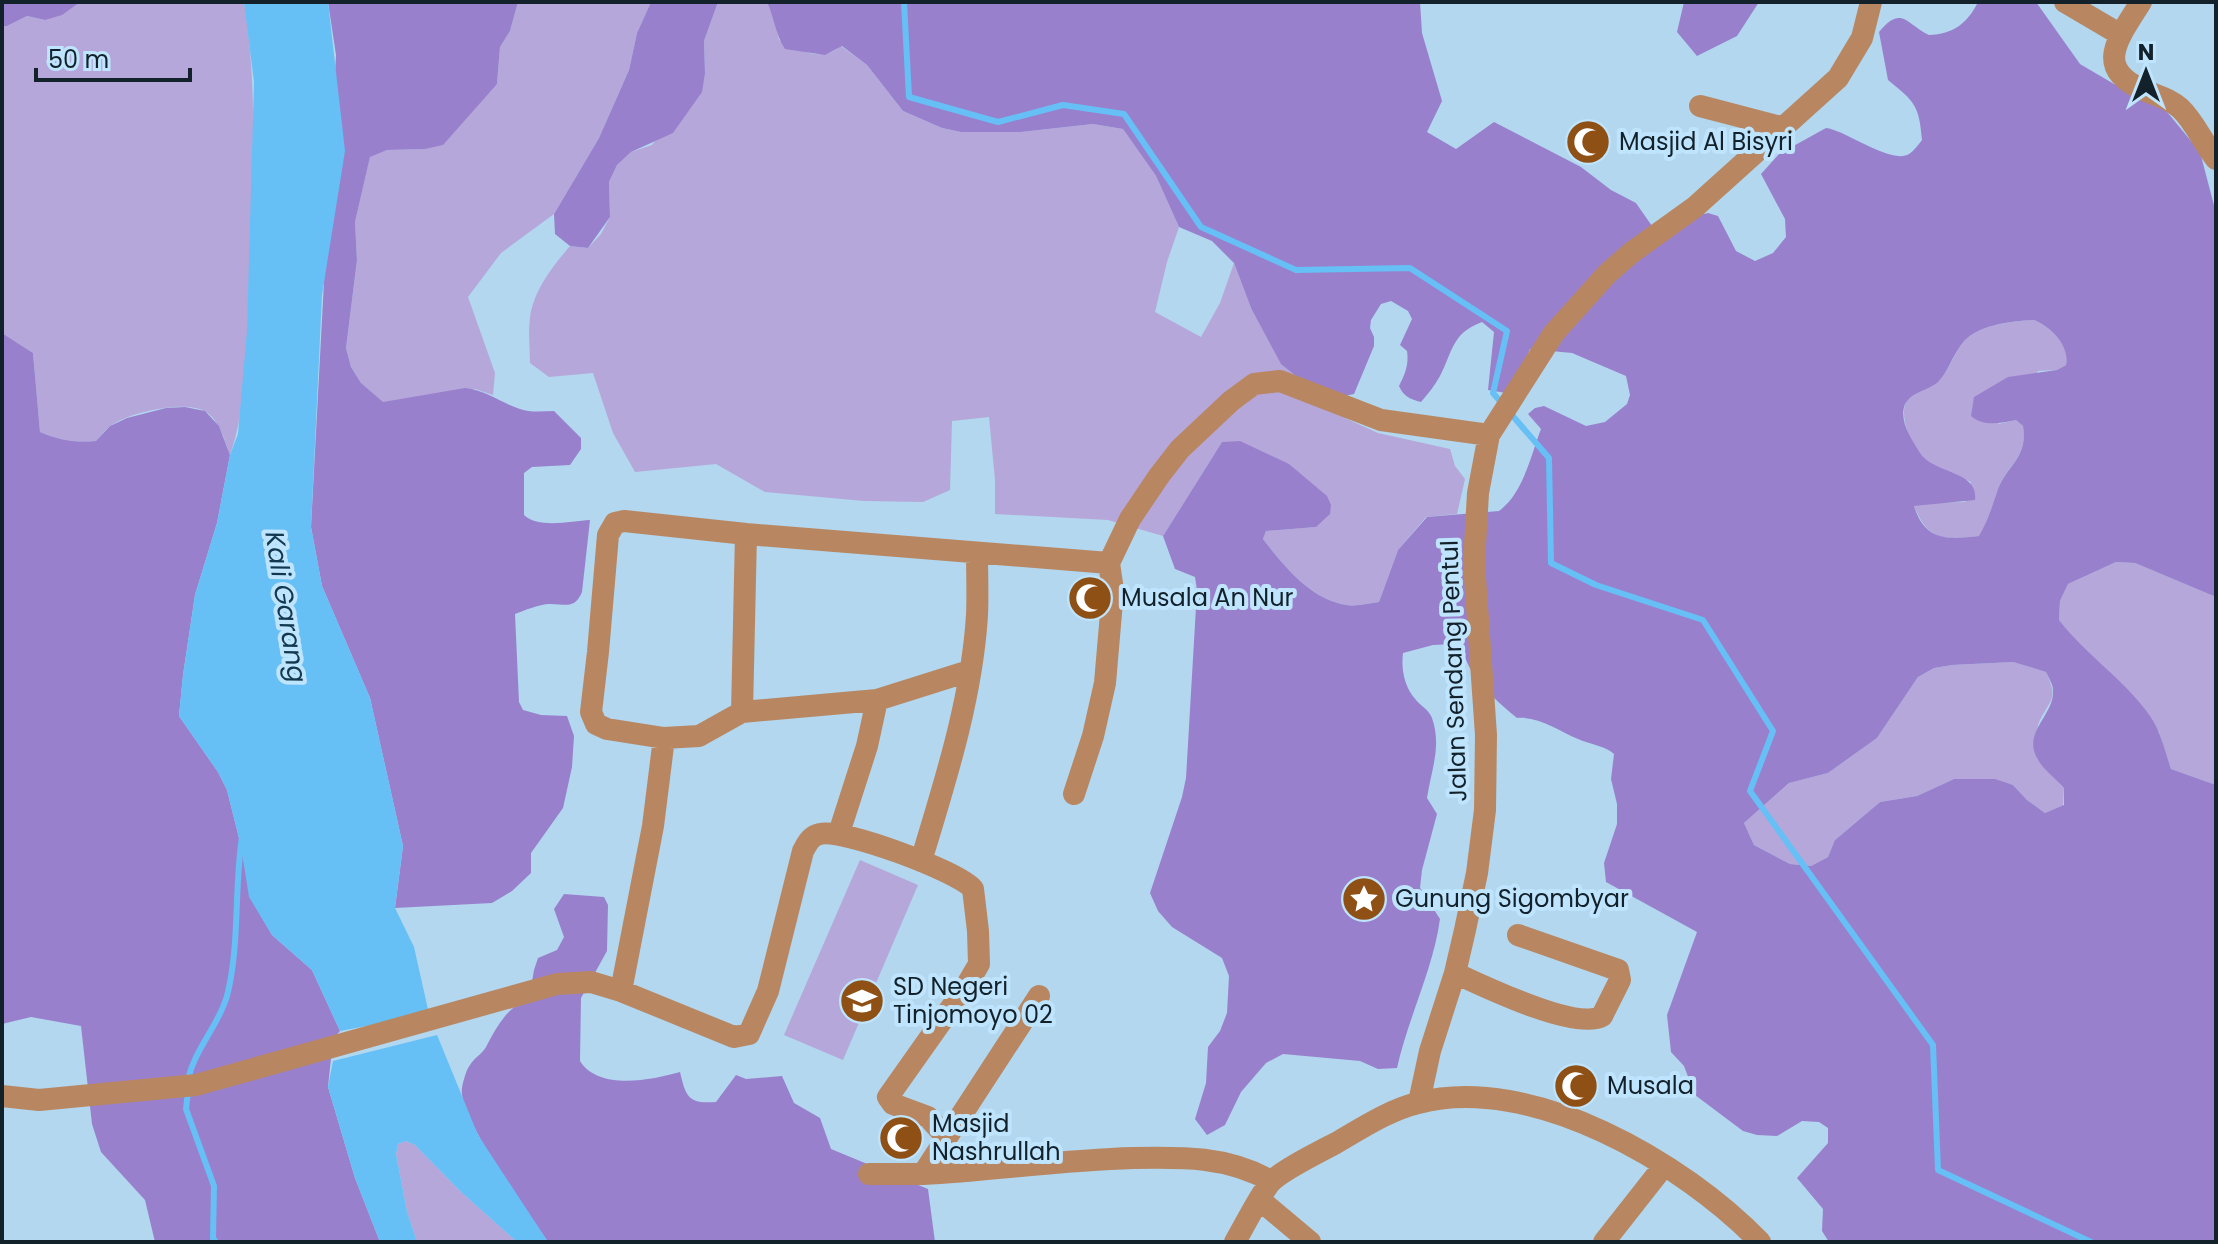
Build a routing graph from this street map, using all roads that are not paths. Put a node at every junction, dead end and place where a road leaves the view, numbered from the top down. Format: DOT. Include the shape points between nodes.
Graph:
graph roads {
  1 [pos="1871,2"];
  2 [pos="2065,2"];
  3 [pos="2141,2"];
  4 [pos="2121,35"];
  5 [pos="1700,106"];
  6 [pos="1781,127"];
  7 [pos="2216,159"];
  8 [pos="1493,427"];
  9 [pos="746,534"];
  10 [pos="977,553"];
  11 [pos="1109,563"];
  12 [pos="969,671"];
  13 [pos="877,700"];
  14 [pos="742,712"];
  15 [pos="664,738"];
  16 [pos="1074,794"];
  17 [pos="839,833"];
  18 [pos="921,861"];
  19 [pos="1518,935"];
  20 [pos="1455,973"];
  21 [pos="621,991"];
  22 [pos="1039,996"];
  23 [pos="2,1096"];
  24 [pos="1419,1102"];
  25 [pos="946,1137"];
  26 [pos="1663,1167"];
  27 [pos="869,1174"];
  28 [pos="923,1174"];
  29 [pos="1265,1191"];
  30 [pos="1235,1242"];
  31 [pos="1310,1242"];
  32 [pos="1604,1242"];
  33 [pos="1760,1242"];
  1 -- 6 [label="street, Jalan Sendang Pentul" via="1862,38 1838,78"];
  2 -- 4 [label="street"];
  3 -- 4 [label="street"];
  4 -- 7 [label="street" via="2113,59 2118,74 2180,108"];
  5 -- 6 [label="street"];
  6 -- 8 [label="street, Jalan Sendang Pentul" via="1695,207 1607,274 1554,333"];
  8 -- 11 [label="street" via="1404,425 1280,381 1254,384 1180,449 1138,507"];
  8 -- 20 [label="street, Jalan Sendang Pentul" via="1478,493 1474,563 1487,780 1477,873"];
  9 -- 10 [label="street"];
  9 -- 14 [label="street"];
  9 -- 15 [label="street" via="624,521 610,529 591,712 596,724 607,729"];
  10 -- 11 [label="street"];
  10 -- 12 [label="street" via="977,616"];
  11 -- 16 [label="street" via="1113,590 1105,683"];
  12 -- 13 [label="street"];
  12 -- 18 [label="street" via="949,771"];
  13 -- 14 [label="street"];
  13 -- 17 [label="street"];
  14 -- 15 [label="street" via="699,736"];
  15 -- 21 [label="street"];
  17 -- 18 [label="street"];
  17 -- 21 [label="street" via="809,839 803,851 768,991 749,1034 734,1037"];
  18 -- 25 [label="street" via="973,889 979,964 888,1097 893,1104 928,1117"];
  19 -- 20 [label="street" via="1618,970 1620,980 1602,1016 1594,1020 1561,1015"];
  20 -- 24 [label="street, Jalan Sendang Pentul"];
  21 -- 23 [label="street" via="591,982 557,984 196,1085 39,1100"];
  22 -- 25 [label="street"];
  24 -- 26 [label="street" via="1471,1096 1517,1100 1559,1112"];
  24 -- 29 [label="street" via="1379,1119"];
  25 -- 28 [label="street"];
  26 -- 32 [label="street"];
  26 -- 33 [label="street" via="1721,1204"];
  27 -- 28 [label="street"];
  28 -- 29 [label="street" via="1076,1159 1190,1157 1238,1166"];
  29 -- 30 [label="street"];
  29 -- 31 [label="street"];
}
